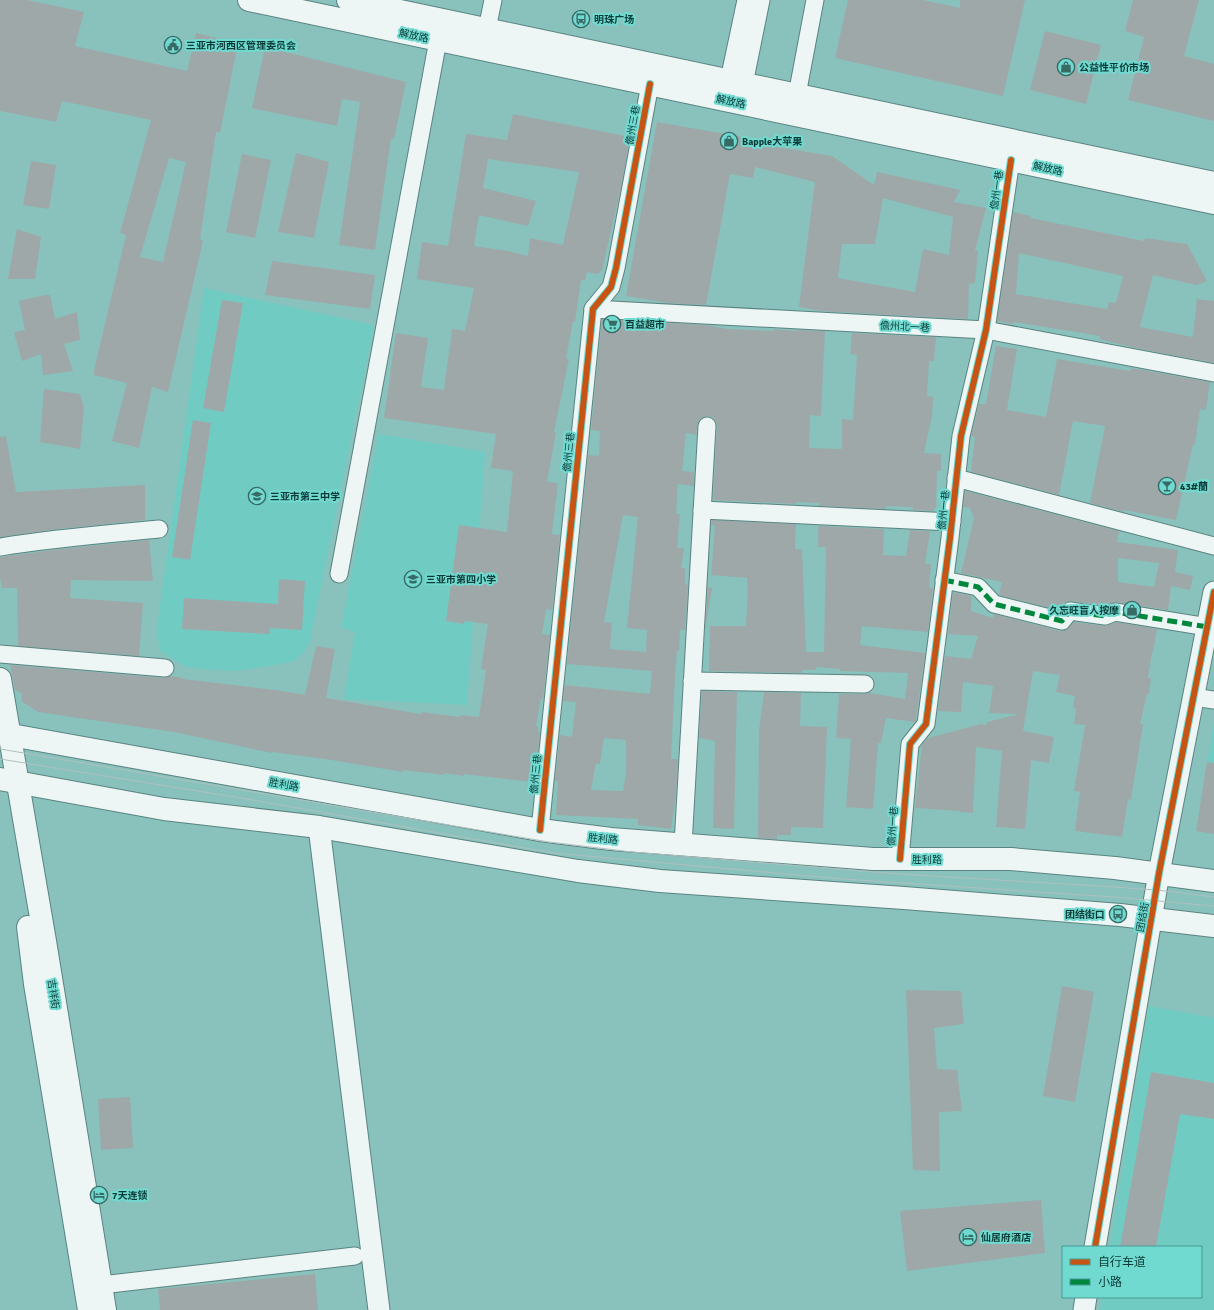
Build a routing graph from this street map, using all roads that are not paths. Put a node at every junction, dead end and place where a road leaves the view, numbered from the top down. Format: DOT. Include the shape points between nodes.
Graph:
graph roads {
  1 [pos="248,0"];
  2 [pos="348,0"];
  3 [pos="493,0"];
  4 [pos="746,0"];
  5 [pos="761,0"];
  6 [pos="815,0"];
  7 [pos="487,29"];
  8 [pos="438,40"];
  9 [pos="736,82"];
  10 [pos="650,84"];
  11 [pos="797,95"];
  12 [pos="1011,160"];
  13 [pos="1214,183"];
  14 [pos="1214,203"];
  15 [pos="593,309"];
  16 [pos="986,330"];
  17 [pos="1214,373"];
  18 [pos="707,426"];
  19 [pos="956,478"];
  20 [pos="702,510"];
  21 [pos="952,522"];
  22 [pos="159,530"];
  23 [pos="1214,546"];
  24 [pos="0,547"];
  25 [pos="340,574"];
  26 [pos="944,580"];
  27 [pos="1214,592"];
  28 [pos="1208,627"];
  29 [pos="0,654"];
  30 [pos="165,668"];
  31 [pos="0,678"];
  32 [pos="692,681"];
  33 [pos="865,684"];
  34 [pos="1204,699"];
  35 [pos="5,734"];
  36 [pos="5,776"];
  37 [pos="319,827"];
  38 [pos="540,830"];
  39 [pos="683,845"];
  40 [pos="900,859"];
  41 [pos="1159,873"];
  42 [pos="1214,881"];
  43 [pos="1152,918"];
  44 [pos="1214,926"];
  45 [pos="1095,1246"];
  46 [pos="354,1256"];
  47 [pos="101,1285"];
  48 [pos="1086,1298"];
  49 [pos="88,1310"];
  50 [pos="105,1310"];
  51 [pos="379,1310"];
  52 [pos="1084,1310"];
  1 -- 8 [label="main road, 解放路"];
  2 -- 7 [label="main road, 解放路"];
  3 -- 7 [label="street"];
  4 -- 9 [label="street"];
  5 -- 9 [label="street"];
  6 -- 11 [label="street"];
  7 -- 9 [label="main road, 解放路"];
  8 -- 10 [label="main road, 解放路"];
  8 -- 25 [label="street"];
  9 -- 11 [label="main road, 解放路"];
  10 -- 12 [label="main road, 解放路"];
  10 -- 15 [label="street, 儋州三巷" via="616,268 611,287"];
  11 -- 13 [label="main road, 解放路"];
  12 -- 14 [label="main road, 解放路"];
  12 -- 16 [label="street, 儋州一巷"];
  15 -- 16 [label="street, 儋州北一巷"];
  15 -- 38 [label="street, 儋州三巷"];
  16 -- 17 [label="street, 儋州北一巷"];
  16 -- 19 [label="street, 儋州一巷" via="961,436"];
  18 -- 20 [label="street"];
  19 -- 21 [label="street, 儋州一巷"];
  19 -- 23 [label="street"];
  20 -- 21 [label="street"];
  20 -- 32 [label="street"];
  21 -- 26 [label="street, 儋州一巷"];
  22 -- 24 [label="street" via="68,537"];
  26 -- 28 [label="street" via="978,588 994,604 1062,621 1070,611 1105,616 1115,612"];
  26 -- 40 [label="street, 儋州一巷" via="926,724 910,744"];
  27 -- 28 [label="street, 团结街"];
  28 -- 34 [label="street, 团结街"];
  29 -- 30 [label="street"];
  31 -- 35 [label="main road, 吉祥街"];
  32 -- 33 [label="street"];
  32 -- 39 [label="street"];
  34 -- 41 [label="street, 团结街"];
  35 -- 36 [label="main road, 吉祥街"];
  35 -- 38 [label="main road, 胜利路"];
  36 -- 37 [label="main road" via="164,809"];
  36 -- 47 [label="main road, 吉祥街"];
  36 -- 49 [label="main road, 吉祥街"];
  37 -- 43 [label="main road" via="578,871 660,882"];
  37 -- 51 [label="street"];
  38 -- 39 [label="main road, 胜利路"];
  39 -- 40 [label="main road, 胜利路"];
  40 -- 41 [label="main road, 胜利路" via="1011,859"];
  41 -- 42 [label="main road, 胜利路"];
  41 -- 43 [label="street, 团结街"];
  43 -- 44 [label="main road"];
  43 -- 45 [label="street, 团结街"];
  46 -- 47 [label="street"];
  47 -- 50 [label="main road, 吉祥街"];
  48 -- 52 [label="street"];
}
